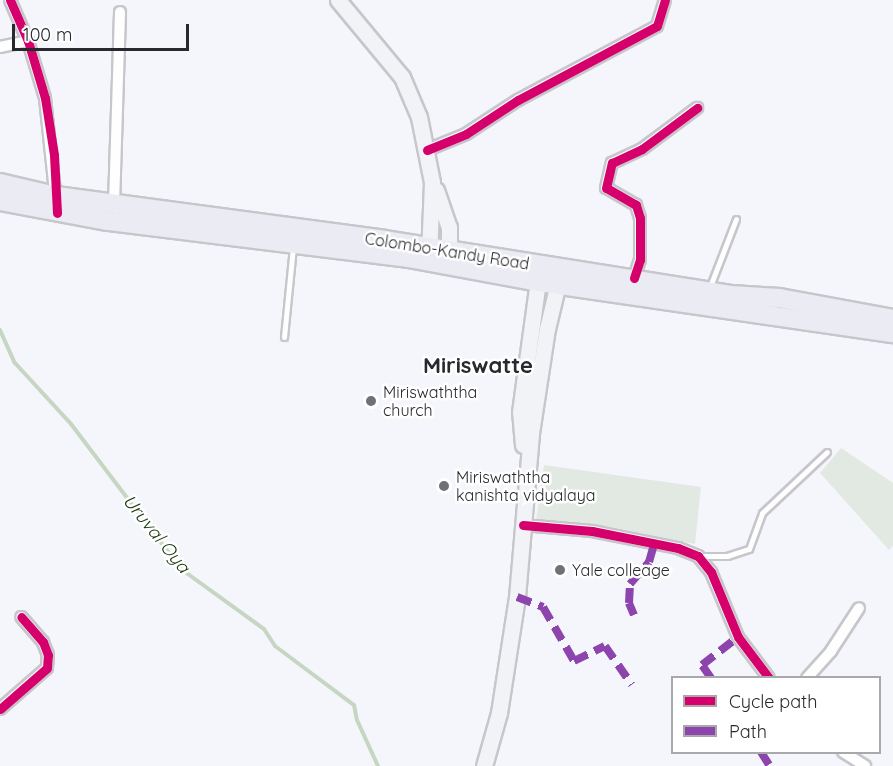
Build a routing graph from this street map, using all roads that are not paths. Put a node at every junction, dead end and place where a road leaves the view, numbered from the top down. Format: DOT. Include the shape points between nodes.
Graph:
graph roads {
  1 [pos="10,0"];
  2 [pos="338,0"];
  3 [pos="665,0"];
  4 [pos="120,12"];
  5 [pos="28,41"];
  6 [pos="0,47"];
  7 [pos="697,108"];
  8 [pos="427,150"];
  9 [pos="432,182"];
  10 [pos="0,183"];
  11 [pos="0,201"];
  12 [pos="114,204"];
  13 [pos="57,205"];
  14 [pos="736,219"];
  15 [pos="293,246"];
  16 [pos="429,255"];
  17 [pos="449,259"];
  18 [pos="539,274"];
  19 [pos="560,277"];
  20 [pos="634,278"];
  21 [pos="709,291"];
  22 [pos="778,306"];
  23 [pos="893,319"];
  24 [pos="893,333"];
  25 [pos="284,337"];
  26 [pos="827,452"];
  27 [pos="528,493"];
  28 [pos="523,525"];
  29 [pos="698,556"];
  30 [pos="858,608"];
  31 [pos="21,617"];
  32 [pos="767,676"];
  33 [pos="809,676"];
  34 [pos="0,709"];
  35 [pos="845,754"];
  36 [pos="484,766"];
  37 [pos="865,766"];
  1 -- 5 [label="street"];
  2 -- 8 [label="main road" via="406,84"];
  3 -- 8 [label="street" via="657,26 518,100 466,134"];
  4 -- 12 [label="street"];
  5 -- 6 [label="street"];
  5 -- 13 [label="street" via="45,98"];
  7 -- 20 [label="street" via="642,149 612,164 606,188 636,206 640,218 640,260"];
  8 -- 9 [label="main road"];
  9 -- 16 [label="main road"];
  9 -- 17 [label="main road" via="449,227"];
  10 -- 13 [label="highway, Colombo-Kandy Road"];
  11 -- 13 [label="highway, Colombo-Kandy Road"];
  12 -- 13 [label="highway, Colombo-Kandy Road"];
  12 -- 16 [label="highway, Colombo-Kandy Road"];
  13 -- 15 [label="highway, Colombo-Kandy Road"];
  14 -- 21 [label="lane"];
  15 -- 16 [label="highway, Colombo-Kandy Road"];
  15 -- 25 [label="lane"];
  16 -- 17 [label="highway, Colombo-Kandy Road"];
  17 -- 18 [label="highway, Colombo-Kandy Road"];
  18 -- 19 [label="highway, Colombo-Kandy Road"];
  18 -- 27 [label="main road" via="520,412"];
  19 -- 20 [label="highway, Colombo-Kandy Road"];
  19 -- 22 [label="highway, Colombo-Kandy Road"];
  19 -- 27 [label="main road" via="531,432"];
  20 -- 21 [label="highway, Colombo-Kandy Road"];
  21 -- 22 [label="highway, Colombo-Kandy Road"];
  22 -- 23 [label="highway, Colombo-Kandy Road"];
  22 -- 24 [label="highway, Colombo-Kandy Road"];
  26 -- 29 [label="lane" via="762,513 749,549 727,556"];
  27 -- 28 [label="main road"];
  28 -- 29 [label="street" via="592,531 678,548"];
  28 -- 36 [label="main road" via="499,713"];
  29 -- 32 [label="street" via="711,572 738,638"];
  30 -- 33 [label="street" via="831,651"];
  31 -- 34 [label="street" via="43,642 47,668"];
  35 -- 37 [label="street"];
}
